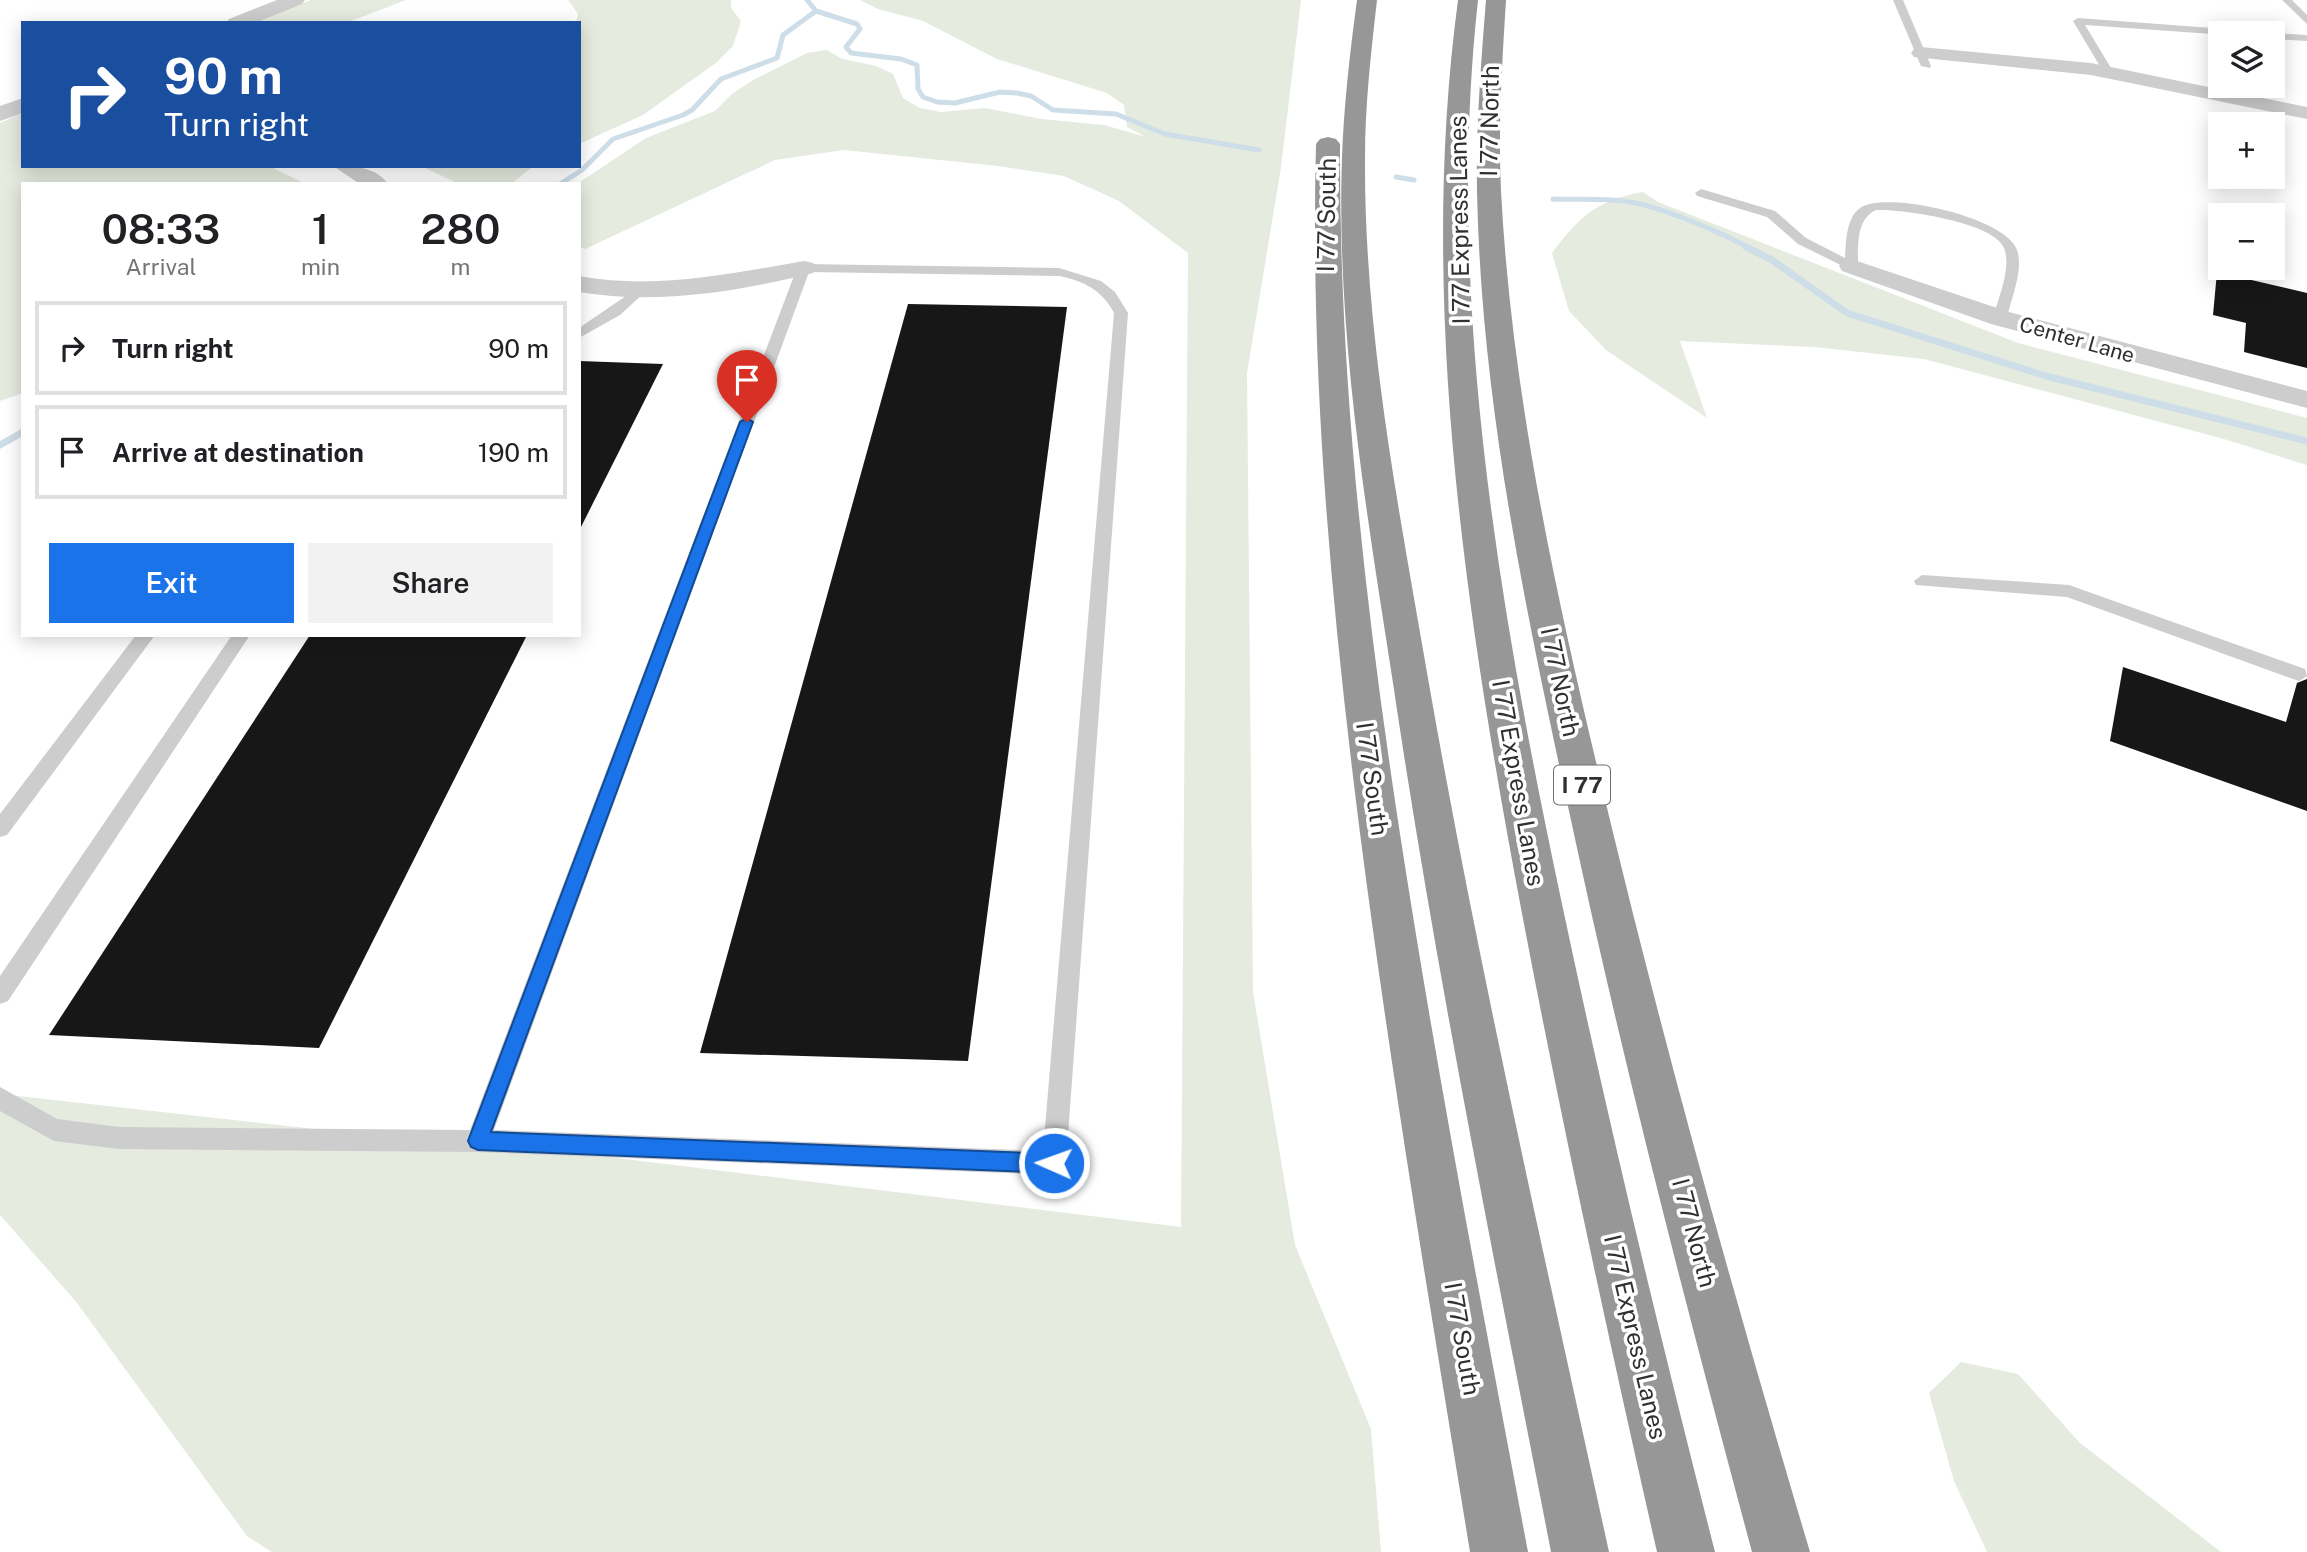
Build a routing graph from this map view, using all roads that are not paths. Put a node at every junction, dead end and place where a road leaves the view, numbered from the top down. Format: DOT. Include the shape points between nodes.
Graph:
graph roads {
  1 [pos="295,0"];
  2 [pos="1345,0"];
  3 [pos="1367,0"];
  4 [pos="1468,0"];
  5 [pos="1496,0"];
  6 [pos="1898,0"];
  7 [pos="2290,3"];
  8 [pos="2307,7"];
  9 [pos="241,21"];
  10 [pos="2307,22"];
  11 [pos="2208,32"];
  12 [pos="2285,37"];
  13 [pos="2307,38"];
  14 [pos="1924,60"];
  15 [pos="2109,72"];
  16 [pos="21,106"];
  17 [pos="2307,113"];
  18 [pos="0,114"];
  19 [pos="348,168"];
  20 [pos="373,182"];
  21 [pos="1700,193"];
  22 [pos="1852,267"];
  23 [pos="804,268"];
  24 [pos="581,284"];
  25 [pos="639,291"];
  26 [pos="2000,318"];
  27 [pos="581,333"];
  28 [pos="2307,401"];
  29 [pos="1922,581"];
  30 [pos="145,637"];
  31 [pos="240,637"];
  32 [pos="2299,674"];
  33 [pos="0,830"];
  34 [pos="0,994"];
  35 [pos="0,1097"];
  36 [pos="478,1141"];
  37 [pos="1499,1552"];
  38 [pos="1580,1552"];
  39 [pos="1686,1552"];
  40 [pos="1781,1552"];
  1 -- 9 [label="street"];
  2 -- 37 [label="highway, I 77 South" via="1334,80 1326,216 1327,314 1341,524 1383,859"];
  3 -- 38 [label="highway" via="1357,82 1353,218 1358,302 1385,525 1440,859"];
  4 -- 39 [label="highway, I 77 Express Lanes / I 77" via="1457,146 1460,303 1471,458 1498,673 1581,1100"];
  5 -- 40 [label="highway, I 77 North / I 77" via="1489,86 1491,221 1510,407 1529,528 1605,887"];
  6 -- 14 [label="lane"];
  7 -- 8 [label="lane"];
  7 -- 10 [label="lane"];
  11 -- 15 [label="lane" via="2078,21"];
  12 -- 13 [label="lane"];
  14 -- 15 [label="street" via="2020,61"];
  15 -- 17 [label="street"];
  16 -- 18 [label="street"];
  19 -- 20 [label="street"];
  21 -- 22 [label="lane" via="1771,214 1802,241"];
  22 -- 26 [label="street, Center Lane"];
  22 -- 26 [label="lane" via="1858,217 1876,204 1907,207 1982,227 2008,242 2013,254"];
  23 -- 25 [label="street"];
  23 -- 36 [label="lane"];
  23 -- 36 [label="lane" via="1059,272 1098,285 1113,296 1121,313 1054,1163"];
  24 -- 25 [label="street"];
  25 -- 27 [label="lane"];
  26 -- 28 [label="street, Center Lane"];
  29 -- 32 [label="lane" via="2069,591"];
  30 -- 33 [label="lane"];
  31 -- 34 [label="lane"];
  35 -- 36 [label="lane" via="54,1130 119,1138"];
}
